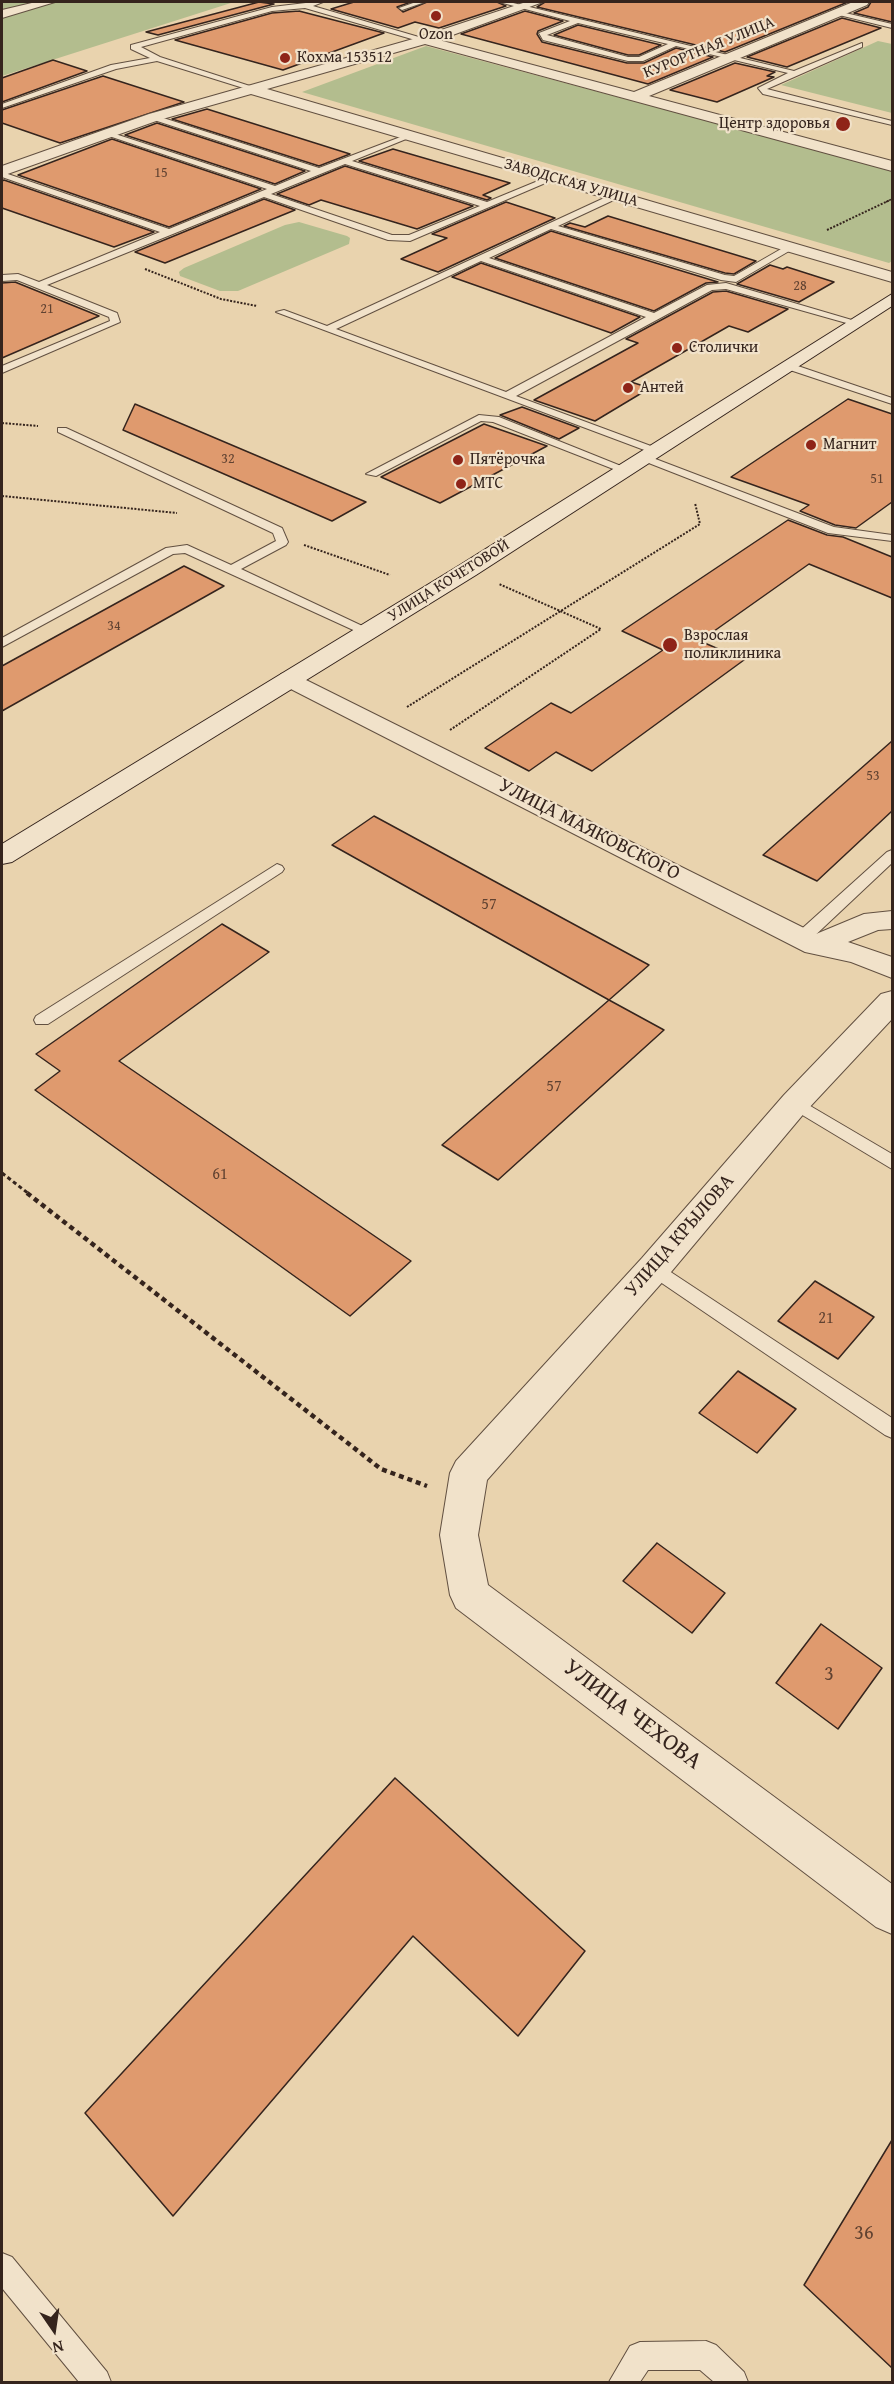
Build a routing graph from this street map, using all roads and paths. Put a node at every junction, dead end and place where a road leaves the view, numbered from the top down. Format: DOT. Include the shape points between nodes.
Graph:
graph roads {
  1 [pos="49,2"];
  2 [pos="320,2"];
  3 [pos="422,2"];
  4 [pos="502,2"];
  5 [pos="537,2"];
  6 [pos="863,2"];
  7 [pos="305,6"];
  8 [pos="522,7"];
  9 [pos="402,8"];
  10 [pos="837,13"];
  11 [pos="2,15"];
  12 [pos="578,20"];
  13 [pos="892,26"];
  14 [pos="425,40"];
  15 [pos="678,43"];
  16 [pos="859,45"];
  17 [pos="733,56"];
  18 [pos="157,59"];
  19 [pos="795,73"];
  20 [pos="250,89"];
  21 [pos="634,97"];
  22 [pos="2,106"];
  23 [pos="154,117"];
  24 [pos="892,123"];
  25 [pos="109,133"];
  26 [pos="408,135"];
  27 [pos="345,161"];
  28 [pos="892,166"];
  29 [pos="319,171"];
  30 [pos="2,173"];
  31 [pos="553,178"];
  32 [pos="275,189"];
  33 [pos="264,194"];
  34 [pos="615,196"];
  35 [pos="892,199"];
  36 [pos="487,205"];
  37 [pos="550,226"];
  38 [pos="168,232"];
  39 [pos="791,247"];
  40 [pos="111,256"];
  41 [pos="480,258"];
  42 [pos="892,277"];
  43 [pos="2,278"];
  44 [pos="39,285"];
  45 [pos="892,299"];
  46 [pos="281,312"];
  47 [pos="655,317"];
  48 [pos="857,323"];
  49 [pos="328,329"];
  50 [pos="788,366"];
  51 [pos="2,370"];
  52 [pos="507,396"];
  53 [pos="892,401"];
  54 [pos="2,423"];
  55 [pos="62,430"];
  56 [pos="650,454"];
  57 [pos="625,470"];
  58 [pos="372,474"];
  59 [pos="711,483"];
  60 [pos="2,496"];
  61 [pos="234,511"];
  62 [pos="892,528"];
  63 [pos="281,537"];
  64 [pos="887,537"];
  65 [pos="232,569"];
  66 [pos="390,575"];
  67 [pos="496,582"];
  68 [pos="562,612"];
  69 [pos="367,631"];
  70 [pos="2,643"];
  71 [pos="290,679"];
  72 [pos="380,724"];
  73 [pos="424,747"];
  74 [pos="892,855"];
  75 [pos="2,856"];
  76 [pos="277,868"];
  77 [pos="892,920"];
  78 [pos="809,942"];
  79 [pos="892,968"];
  80 [pos="892,1001"];
  81 [pos="42,1020"];
  82 [pos="795,1103"];
  83 [pos="892,1162"];
  84 [pos="2,1173"];
  85 [pos="654,1268"];
  86 [pos="892,1429"];
  87 [pos="467,1486"];
  88 [pos="892,1911"];
  89 [pos="2,2267"];
  90 [pos="97,2382"];
  91 [pos="623,2382"];
  92 [pos="734,2382"];
  1 -- 11 [label="street"];
  2 -- 7 [label="lane"];
  3 -- 9 [label="lane"];
  4 -- 8 [label="lane"];
  5 -- 8 [label="street"];
  6 -- 10 [label="street, КУРОРТНАЯ УЛИЦА"];
  7 -- 14 [label="lane"];
  7 -- 18 [label="lane" via="273,9 134,48"];
  8 -- 12 [label="lane"];
  8 -- 14 [label="street"];
  10 -- 13 [label="lane"];
  10 -- 17 [label="street, КУРОРТНАЯ УЛИЦА"];
  12 -- 15 [label="lane"];
  12 -- 15 [label="lane" via="542,35 628,59 640,59"];
  14 -- 20 [label="street"];
  14 -- 21 [label="street"];
  15 -- 17 [label="lane"];
  16 -- 19 [label="lane"];
  17 -- 19 [label="lane"];
  17 -- 21 [label="street, КУРОРТНАЯ УЛИЦА"];
  18 -- 20 [label="lane"];
  18 -- 22 [label="lane" via="114,67"];
  19 -- 24 [label="lane" via="762,88"];
  20 -- 23 [label="street"];
  20 -- 26 [label="street, ЗАВОДСКАЯ УЛИЦА"];
  21 -- 28 [label="street"];
  23 -- 25 [label="street"];
  23 -- 29 [label="lane"];
  25 -- 30 [label="street"];
  25 -- 32 [label="lane"];
  26 -- 27 [label="lane"];
  26 -- 31 [label="street, ЗАВОДСКАЯ УЛИЦА"];
  27 -- 29 [label="lane"];
  27 -- 36 [label="lane"];
  29 -- 32 [label="lane"];
  30 -- 38 [label="lane"];
  31 -- 34 [label="street, ЗАВОДСКАЯ УЛИЦА"];
  31 -- 36 [label="lane"];
  32 -- 33 [label="lane"];
  33 -- 36 [label="lane" via="391,238 410,238"];
  33 -- 38 [label="lane"];
  34 -- 37 [label="lane"];
  34 -- 39 [label="street, ЗАВОДСКАЯ УЛИЦА"];
  35 -- 39 [label="path"];
  37 -- 39 [label="lane" via="724,278 736,279"];
  37 -- 41 [label="lane"];
  38 -- 40 [label="lane"];
  39 -- 42 [label="street, ЗАВОДСКАЯ УЛИЦА"];
  40 -- 44 [label="lane"];
  40 -- 46 [label="path" via="221,299"];
  41 -- 47 [label="lane"];
  41 -- 49 [label="lane"];
  43 -- 44 [label="lane" via="18,276"];
  44 -- 51 [label="lane" via="114,315 115,322"];
  45 -- 48 [label="street, УЛИЦА КОЧЕТОВОЙ"];
  46 -- 49 [label="lane"];
  47 -- 48 [label="lane" via="711,287 726,286"];
  47 -- 52 [label="lane"];
  48 -- 50 [label="street, УЛИЦА КОЧЕТОВОЙ"];
  49 -- 52 [label="lane"];
  50 -- 53 [label="lane"];
  50 -- 56 [label="street, УЛИЦА КОЧЕТОВОЙ"];
  52 -- 56 [label="lane"];
  54 -- 55 [label="path"];
  55 -- 61 [label="lane"];
  56 -- 57 [label="street, УЛИЦА КОЧЕТОВОЙ"];
  56 -- 59 [label="lane"];
  57 -- 58 [label="lane" via="495,419 479,418"];
  57 -- 69 [label="street, УЛИЦА КОЧЕТОВОЙ"];
  59 -- 64 [label="lane" via="832,530"];
  59 -- 68 [label="path" via="693,497 699,524"];
  60 -- 61 [label="path" via="200,515"];
  61 -- 63 [label="lane" via="278,531"];
  62 -- 64 [label="lane"];
  63 -- 65 [label="lane" via="282,542"];
  63 -- 66 [label="path"];
  65 -- 69 [label="lane"];
  65 -- 70 [label="lane" via="187,549 170,551"];
  67 -- 68 [label="path"];
  68 -- 72 [label="path"];
  68 -- 73 [label="path" via="601,629"];
  69 -- 71 [label="street, УЛИЦА КОЧЕТОВОЙ"];
  71 -- 72 [label="street, УЛИЦА МАЯКОВСКОГО"];
  71 -- 75 [label="street, УЛИЦА КОЧЕТОВОЙ"];
  72 -- 73 [label="street, УЛИЦА МАЯКОВСКОГО"];
  73 -- 78 [label="street, УЛИЦА МАЯКОВСКОГО"];
  74 -- 78 [label="lane"];
  76 -- 81 [label="lane"];
  77 -- 78 [label="street" via="874,921"];
  78 -- 79 [label="street, УЛИЦА МАЯКОВСКОГО" via="858,954"];
  80 -- 82 [label="street, УЛИЦА КРЫЛОВА"];
  82 -- 83 [label="lane"];
  82 -- 85 [label="street, УЛИЦА КРЫЛОВА"];
  84 -- 87 [label="path" via="381,1469"];
  85 -- 86 [label="lane"];
  85 -- 87 [label="street, УЛИЦА КРЫЛОВА"];
  87 -- 88 [label="street, УЛИЦА ЧЕХОВА" via="459,1535 470,1595"];
  89 -- 90 [label="lane"];
  91 -- 92 [label="lane" via="640,2356 706,2355"];
}
